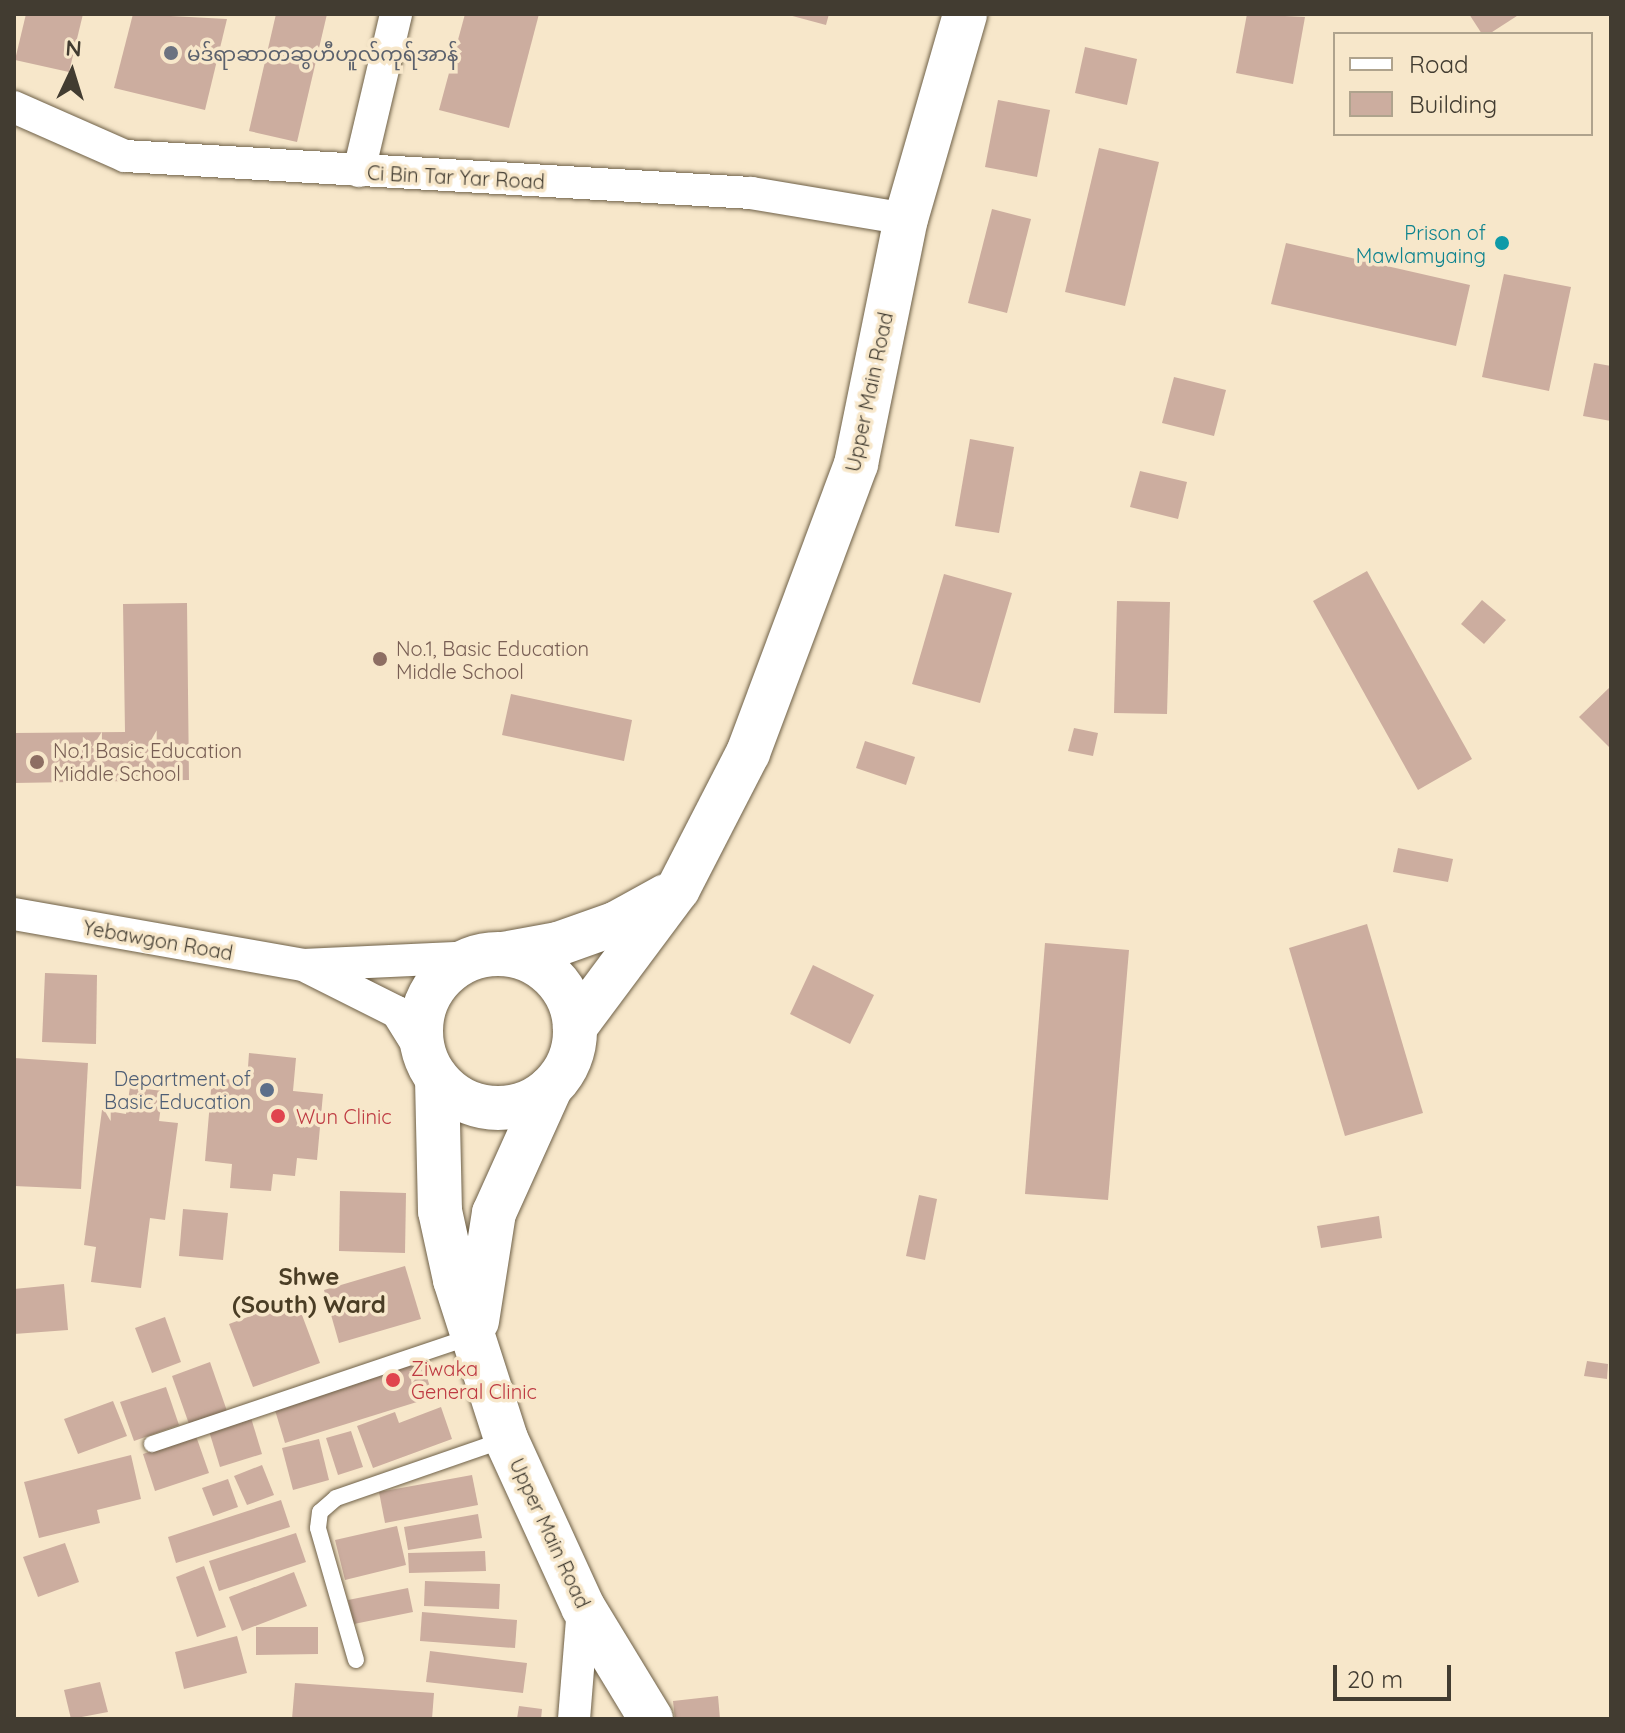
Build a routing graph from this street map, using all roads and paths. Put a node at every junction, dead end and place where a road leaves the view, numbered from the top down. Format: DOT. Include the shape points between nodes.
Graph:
graph roads {
  1 [pos="396,14"];
  2 [pos="965,14"];
  3 [pos="14,107"];
  4 [pos="359,171"];
  5 [pos="906,219"];
  6 [pos="678,889"];
  7 [pos="14,914"];
  8 [pos="490,955"];
  9 [pos="303,965"];
  10 [pos="575,1027"];
  11 [pos="431,1068"];
  12 [pos="551,1087"];
  13 [pos="475,1335"];
  14 [pos="506,1439"];
  15 [pos="152,1444"];
  16 [pos="583,1607"];
  17 [pos="356,1660"];
  18 [pos="574,1719"];
  19 [pos="651,1719"];
  1 -- 4 [label="street"];
  2 -- 5 [label="main road, Upper Main Road"];
  3 -- 4 [label="street, Ci Bin Tar Yar Road" via="125,156"];
  4 -- 5 [label="street, Ci Bin Tar Yar Road" via="751,193"];
  5 -- 6 [label="main road, Upper Main Road" via="856,464 748,753"];
  6 -- 8 [label="main road" via="617,923 558,944"];
  6 -- 10 [label="main road, Upper Main Road"];
  7 -- 9 [label="street, Yebawgon Road"];
  8 -- 9 [label="street"];
  8 -- 10 [label="main road" via="530,961 553,977 569,1000"];
  8 -- 11 [label="main road" via="436,985 424,1007 420,1032"];
  9 -- 11 [label="street" via="397,1012"];
  10 -- 12 [label="main road" via="569,1060"];
  11 -- 12 [label="main road" via="456,1096 492,1107 529,1101"];
  11 -- 13 [label="main road, Upper Main Road" via="440,1211"];
  12 -- 13 [label="main road" via="494,1213"];
  13 -- 14 [label="main road, Upper Main Road"];
  13 -- 15 [label="lane"];
  14 -- 16 [label="main road, Upper Main Road"];
  14 -- 17 [label="lane" via="336,1498 320,1512 318,1528"];
  16 -- 18 [label="street"];
  16 -- 19 [label="main road, Upper Main Road"];
}
